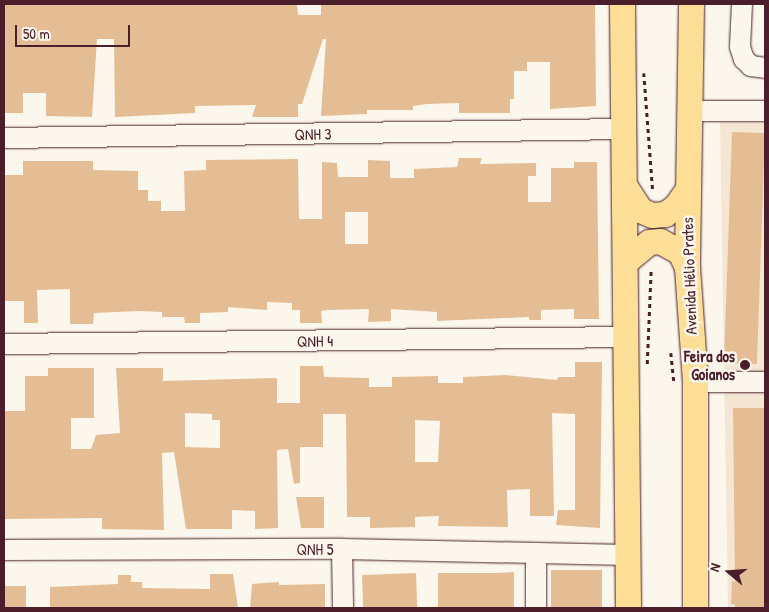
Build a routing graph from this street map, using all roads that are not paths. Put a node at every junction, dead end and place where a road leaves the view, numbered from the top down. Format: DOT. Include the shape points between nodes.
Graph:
graph roads {
  1 [pos="622,4"];
  2 [pos="691,4"];
  3 [pos="742,4"];
  4 [pos="765,68"];
  5 [pos="765,111"];
  6 [pos="688,112"];
  7 [pos="623,129"];
  8 [pos="4,138"];
  9 [pos="624,185"];
  10 [pos="687,190"];
  11 [pos="625,262"];
  12 [pos="687,267"];
  13 [pos="626,337"];
  14 [pos="4,344"];
  15 [pos="695,382"];
  16 [pos="765,382"];
  17 [pos="342,549"];
  18 [pos="4,550"];
  19 [pos="536,553"];
  20 [pos="627,555"];
  21 [pos="343,608"];
  22 [pos="536,608"];
  23 [pos="628,608"];
  24 [pos="695,608"];
  1 -- 7 [label="main road"];
  2 -- 6 [label="main road, Avenida Hélio Prates"];
  3 -- 4 [label="street" via="740,47 744,59 751,66"];
  5 -- 6 [label="street"];
  6 -- 10 [label="main road, Avenida Hélio Prates"];
  7 -- 8 [label="street, QNH 3"];
  7 -- 9 [label="main road"];
  9 -- 10 [label="main road" via="640,210 659,214 676,206"];
  9 -- 11 [label="main road"];
  10 -- 12 [label="main road, Avenida Hélio Prates"];
  11 -- 12 [label="main road" via="649,242 657,242 672,246"];
  11 -- 13 [label="main road"];
  12 -- 15 [label="main road, Avenida Hélio Prates"];
  13 -- 14 [label="street, QNH 4"];
  13 -- 20 [label="main road"];
  15 -- 16 [label="street"];
  15 -- 24 [label="main road, Avenida Hélio Prates"];
  17 -- 18 [label="street, QNH 5"];
  17 -- 19 [label="street, QNH 5"];
  17 -- 21 [label="street"];
  19 -- 20 [label="street, QNH 5"];
  19 -- 22 [label="street"];
  20 -- 23 [label="main road"];
}
